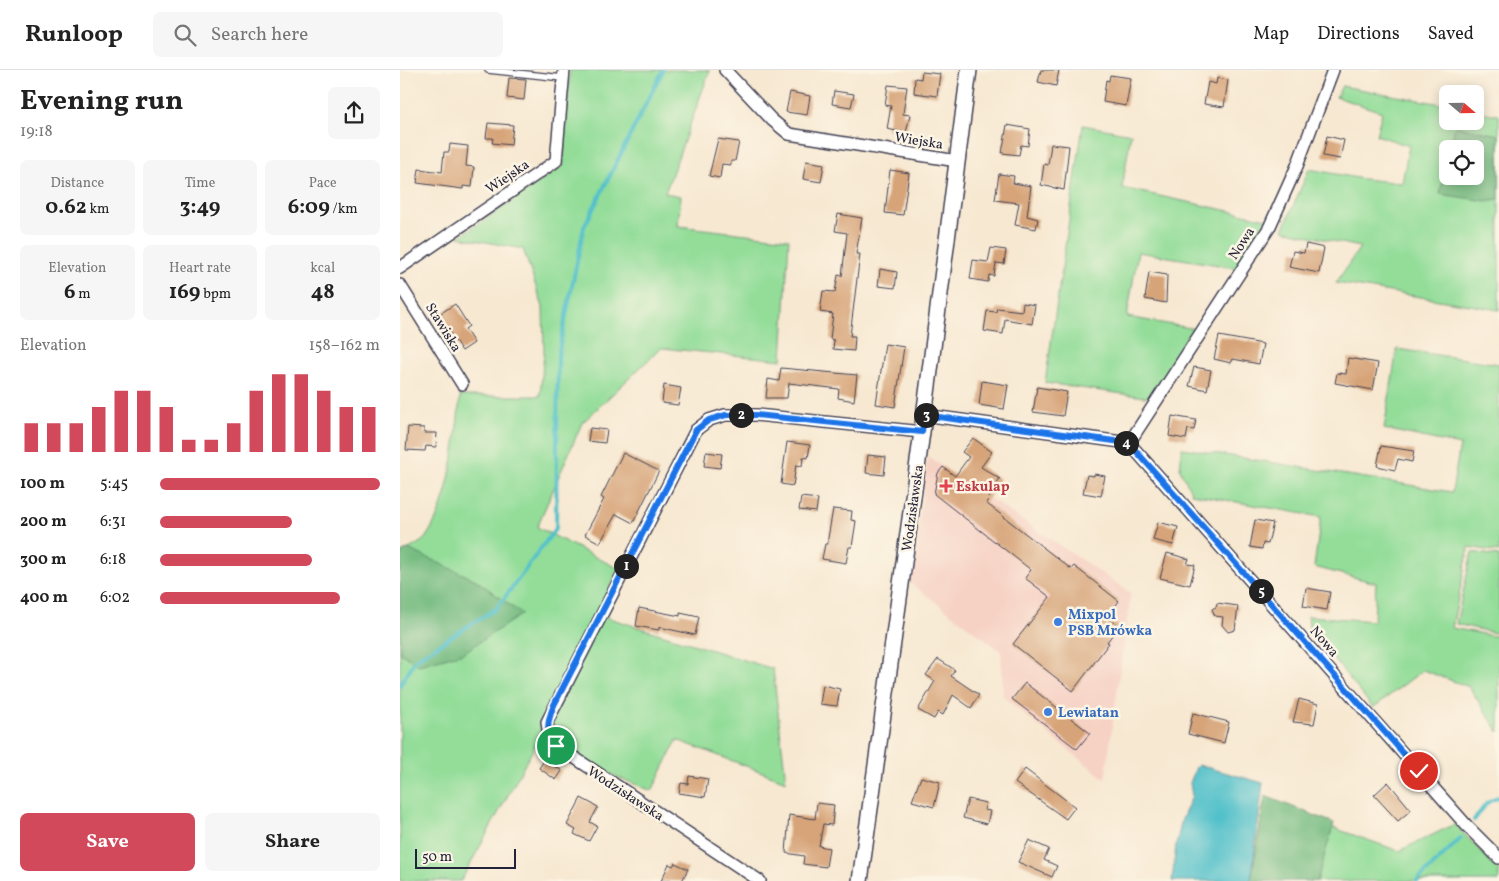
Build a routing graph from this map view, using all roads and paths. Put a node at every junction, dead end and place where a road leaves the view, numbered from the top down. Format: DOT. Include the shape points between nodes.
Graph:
graph roads {
  1 [pos="488,70"];
  2 [pos="726,70"];
  3 [pos="969,70"];
  4 [pos="1333,70"];
  5 [pos="563,74"];
  6 [pos="956,161"];
  7 [pos="400,268"];
  8 [pos="400,286"];
  9 [pos="462,384"];
  10 [pos="924,415"];
  11 [pos="922,432"];
  12 [pos="1129,443"];
  13 [pos="1499,858"];
  14 [pos="760,881"];
  15 [pos="860,881"];
  1 -- 5 [label="lane"];
  2 -- 6 [label="street, Wiejska" via="789,134"];
  3 -- 6 [label="street, Wodzisławska"];
  4 -- 12 [label="street, Nowa" via="1297,166 1269,228"];
  5 -- 7 [label="street, Wiejska" via="556,161"];
  6 -- 10 [label="street, Wodzisławska"];
  8 -- 9 [label="street, Stawiska"];
  10 -- 11 [label="street, Wodzisławska"];
  10 -- 12 [label="street"];
  11 -- 14 [label="street, Wodzisławska" via="756,415 726,415 709,420 696,430 547,722 549,737 556,746"];
  11 -- 15 [label="street, Wodzisławska"];
  12 -- 13 [label="street, Nowa" via="1467,826"];
}
